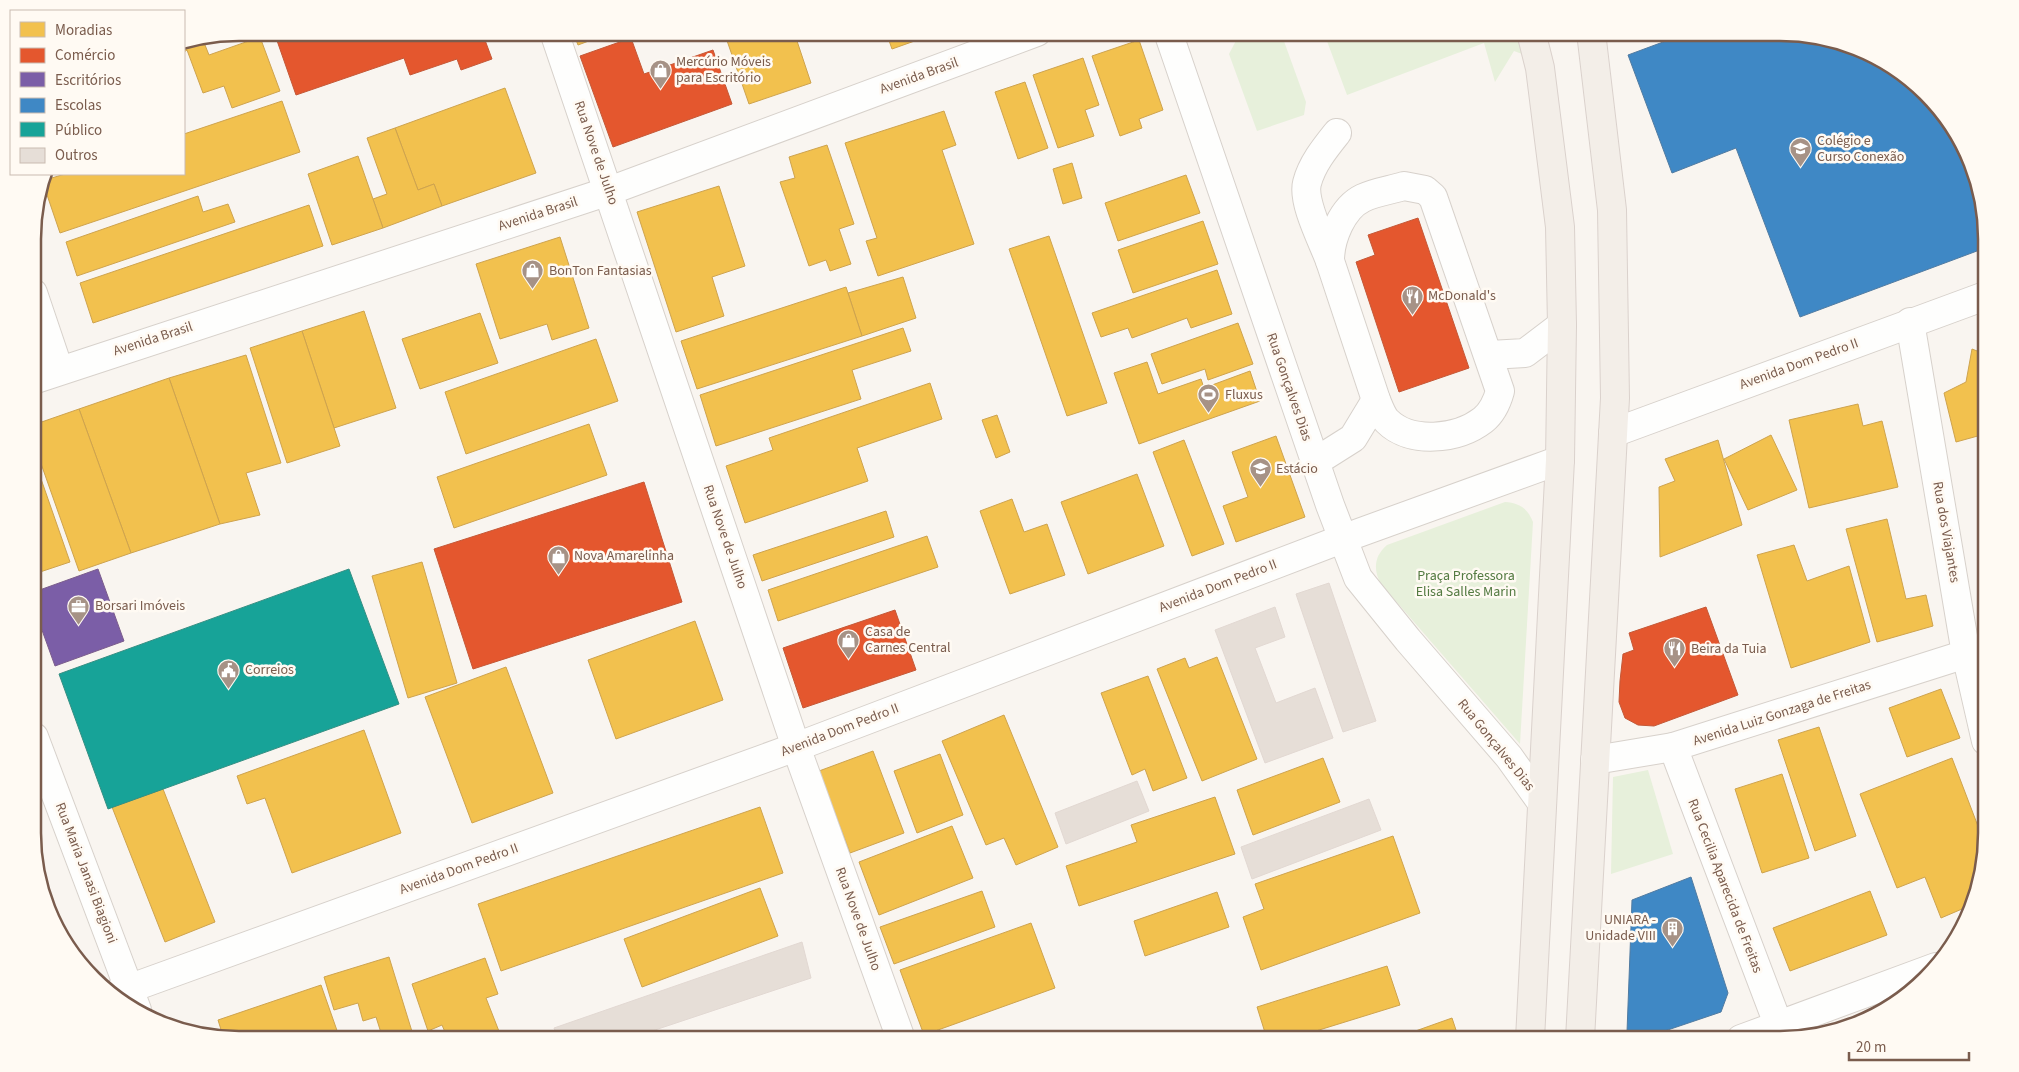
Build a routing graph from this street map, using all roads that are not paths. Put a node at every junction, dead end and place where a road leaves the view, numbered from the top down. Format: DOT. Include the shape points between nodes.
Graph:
graph roads {
  1 [pos="557,41"];
  2 [pos="1013,41"];
  3 [pos="1171,41"];
  4 [pos="1533,41"];
  5 [pos="1592,41"];
  6 [pos="1337,133"];
  7 [pos="609,191"];
  8 [pos="1330,261"];
  9 [pos="1978,298"];
  10 [pos="41,317"];
  11 [pos="1910,322"];
  12 [pos="1562,326"];
  13 [pos="1490,355"];
  14 [pos="59,370"];
  15 [pos="41,377"];
  16 [pos="1376,400"];
  17 [pos="1613,433"];
  18 [pos="1560,460"];
  19 [pos="1315,462"];
  20 [pos="1342,539"];
  21 [pos="1966,654"];
  22 [pos="1978,706"];
  23 [pos="796,747"];
  24 [pos="1673,747"];
  25 [pos="41,755"];
  26 [pos="1595,760"];
  27 [pos="1542,803"];
  28 [pos="1920,973"];
  29 [pos="128,997"];
  30 [pos="1778,1024"];
  31 [pos="898,1031"];
  32 [pos="1530,1031"];
  33 [pos="1580,1031"];
  34 [pos="1761,1031"];
  1 -- 7 [label="street, Rua Nove de Julho"];
  2 -- 7 [label="street, Avenida Brasil"];
  3 -- 19 [label="street, Rua Gonçalves Dias"];
  4 -- 12 [label="main road" via="1540,68 1560,227"];
  5 -- 17 [label="main road" via="1612,210"];
  6 -- 8 [label="street" via="1320,156 1307,184 1308,202"];
  7 -- 14 [label="street, Avenida Brasil"];
  7 -- 23 [label="street, Rua Nove de Julho"];
  8 -- 13 [label="street" via="1330,247 1350,207 1363,198 1404,186 1425,190 1433,197"];
  8 -- 16 [label="street"];
  9 -- 11 [label="street, Avenida Dom Pedro II"];
  10 -- 14 [label="street"];
  11 -- 17 [label="street, Avenida Dom Pedro II"];
  11 -- 21 [label="street, Rua dos Viajantes"];
  12 -- 13 [label="street" via="1525,353"];
  12 -- 18 [label="main road"];
  13 -- 16 [label="street" via="1500,391 1496,405 1483,420 1467,429 1439,436 1412,436 1385,420"];
  14 -- 15 [label="street, Avenida Brasil"];
  16 -- 19 [label="street" via="1353,438"];
  17 -- 26 [label="main road"];
  18 -- 20 [label="street, Avenida Dom Pedro II"];
  18 -- 27 [label="main road"];
  19 -- 20 [label="street, Rua Gonçalves Dias"];
  20 -- 23 [label="street, Avenida Dom Pedro II"];
  20 -- 27 [label="street, Rua Gonçalves Dias" via="1358,578 1508,757"];
  21 -- 22 [label="street, Rua dos Viajantes"];
  21 -- 24 [label="street, Avenida Luiz Gonzaga de Freitas"];
  23 -- 29 [label="street, Avenida Dom Pedro II"];
  23 -- 31 [label="street, Rua Nove de Julho"];
  24 -- 26 [label="street, Avenida Luiz Gonzaga de Freitas"];
  24 -- 30 [label="street, Rua Cecilia Aparecida de Freitas"];
  25 -- 29 [label="street, Rua Maria Janasi Biagioni"];
  26 -- 33 [label="main road"];
  27 -- 32 [label="main road"];
  28 -- 30 [label="street"];
  30 -- 34 [label="street"];
}
